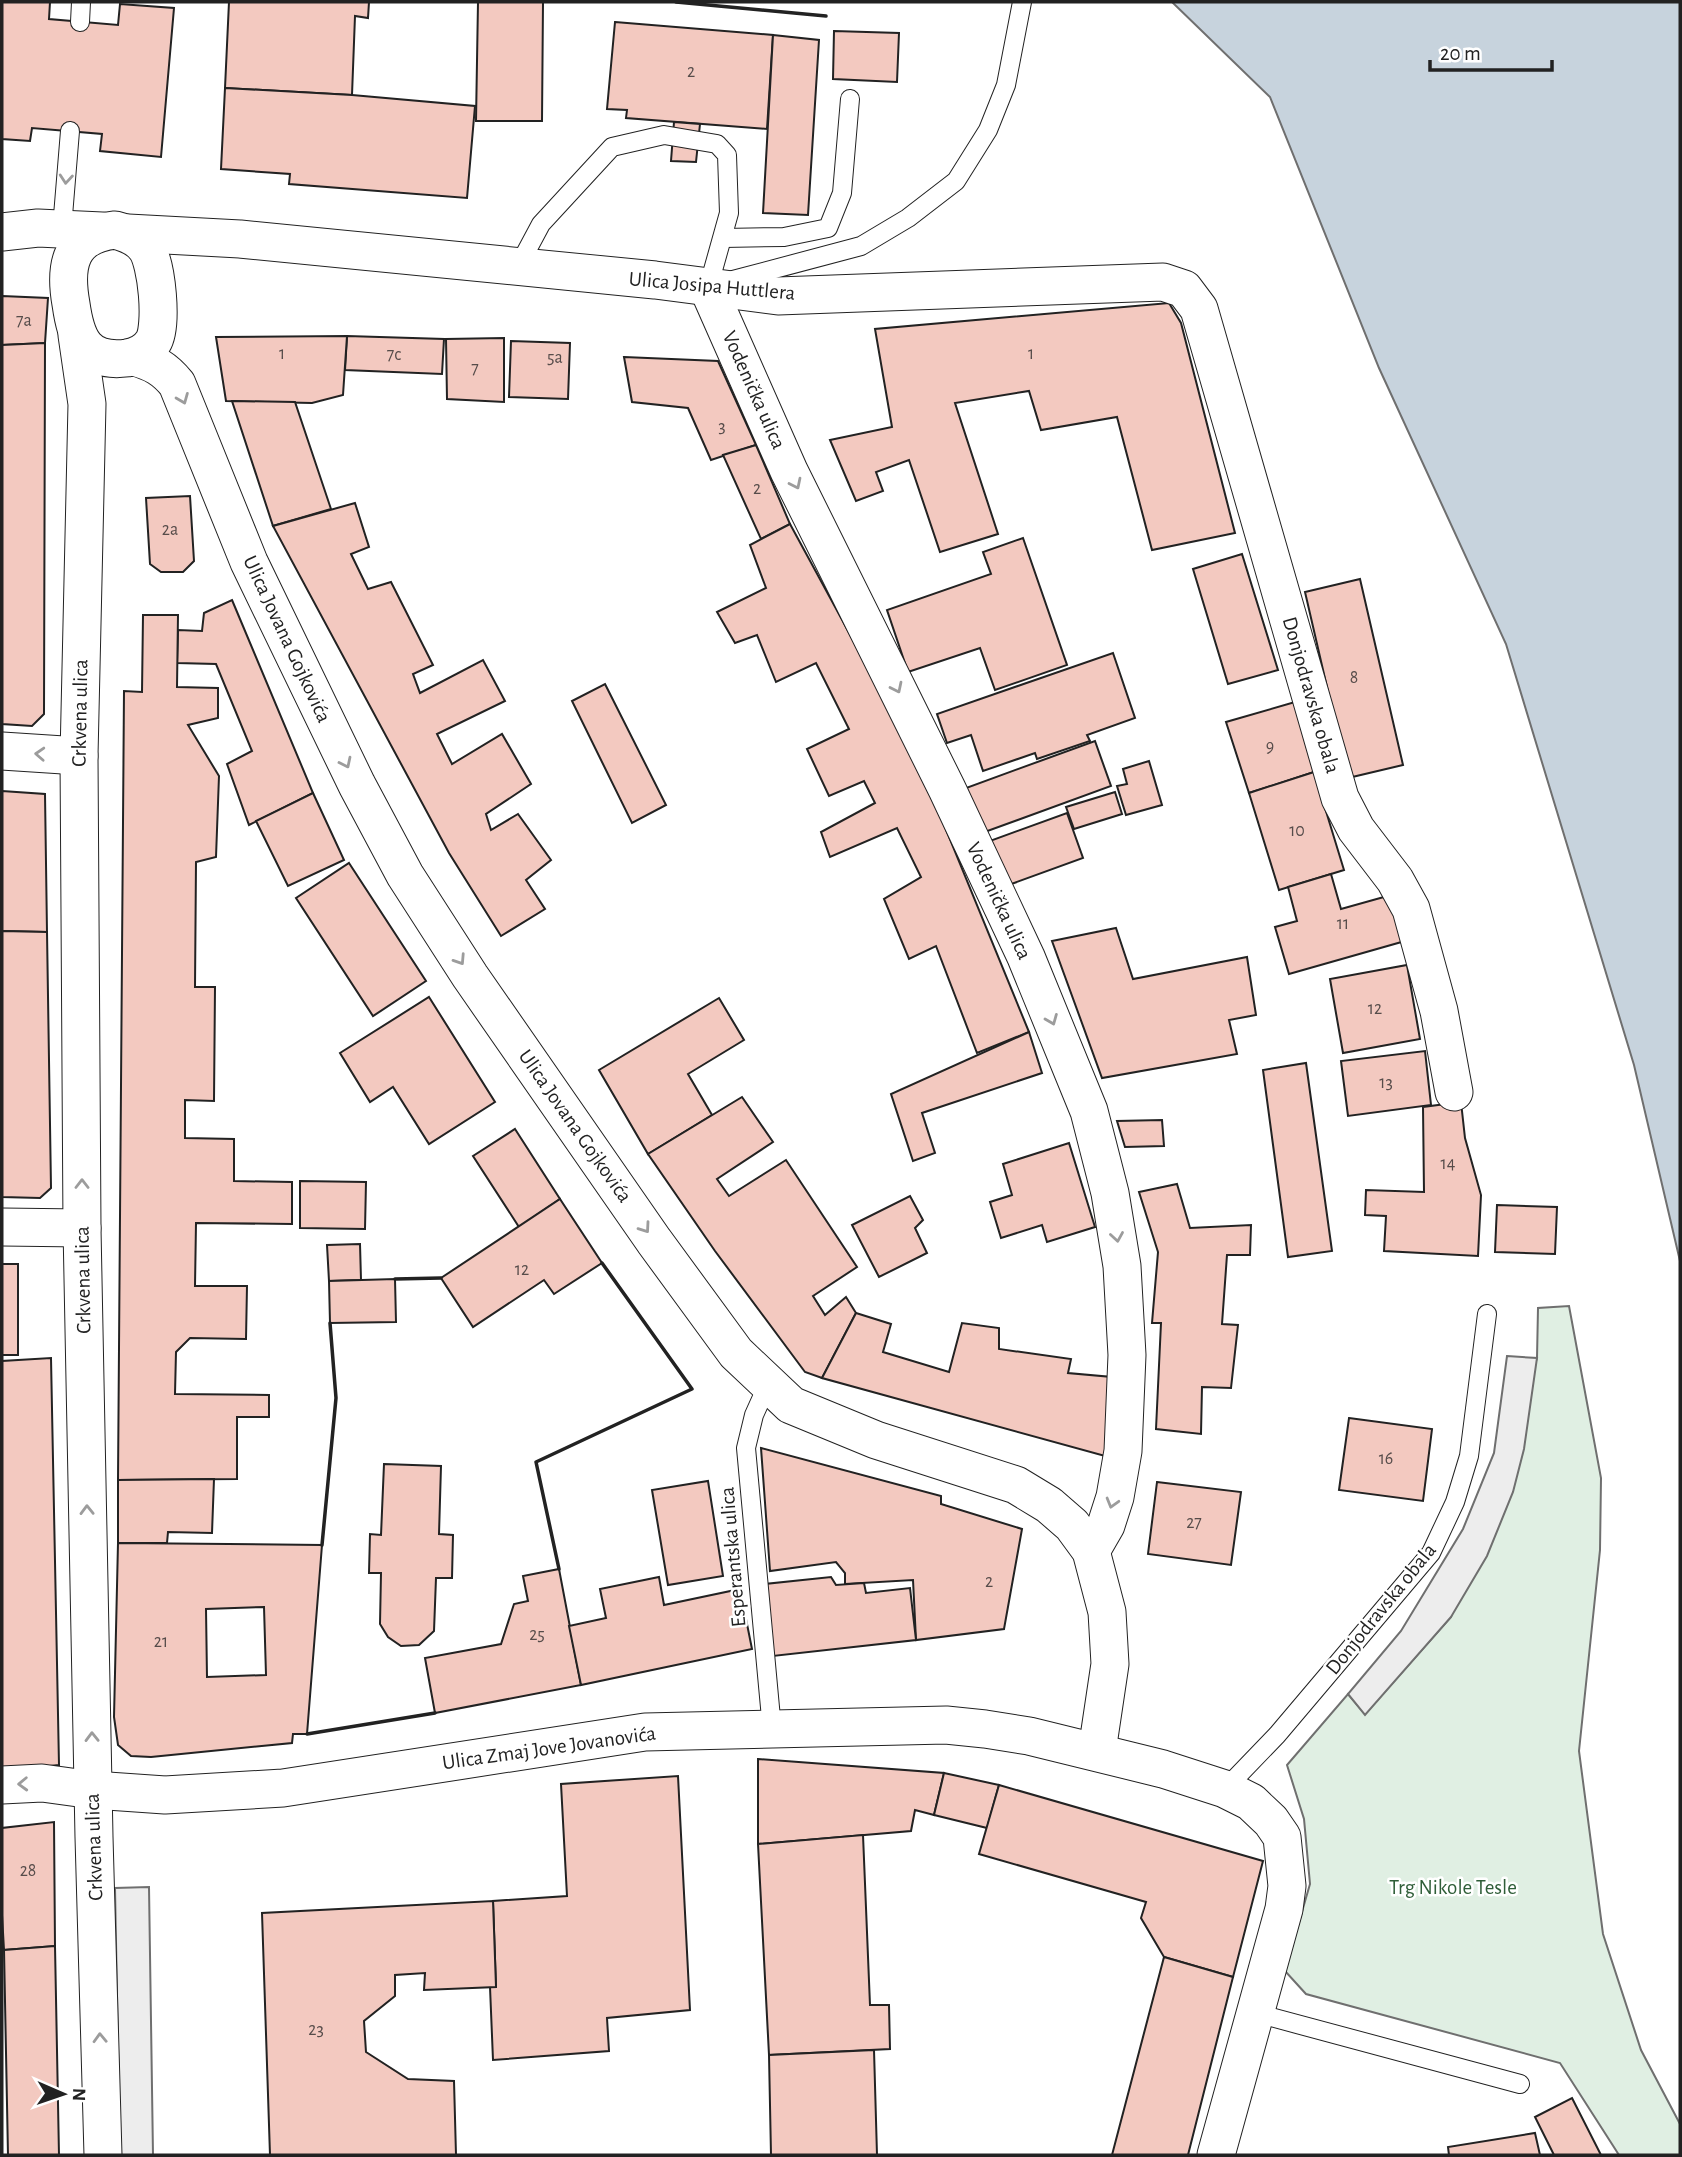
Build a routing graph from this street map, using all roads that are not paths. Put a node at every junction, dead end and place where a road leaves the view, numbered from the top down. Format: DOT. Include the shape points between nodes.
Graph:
graph roads {
  1 [pos="81,2"];
  2 [pos="1022,2"];
  3 [pos="80,22"];
  4 [pos="850,99"];
  5 [pos="70,131"];
  6 [pos="62,228"];
  7 [pos="115,232"];
  8 [pos="2,234"];
  9 [pos="723,238"];
  10 [pos="240,239"];
  11 [pos="518,267"];
  12 [pos="67,286"];
  13 [pos="708,288"];
  14 [pos="1184,289"];
  15 [pos="156,296"];
  16 [pos="77,335"];
  17 [pos="126,358"];
  18 [pos="88,404"];
  19 [pos="2,751"];
  20 [pos="79,756"];
  21 [pos="1454,1092"];
  22 [pos="2,1227"];
  23 [pos="82,1228"];
  24 [pos="1487,1314"];
  25 [pos="768,1384"];
  26 [pos="1091,1551"];
  27 [pos="772,1729"];
  28 [pos="1097,1751"];
  29 [pos="2,1785"];
  30 [pos="1225,1789"];
  31 [pos="93,1790"];
  32 [pos="1256,2012"];
  33 [pos="1520,2084"];
  34 [pos="103,2155"];
  35 [pos="1216,2155"];
  1 -- 3 [label="lane"];
  2 -- 13 [label="lane" via="1006,85 988,130 956,181 861,246"];
  4 -- 9 [label="lane" via="842,193 828,228 784,237"];
  5 -- 6 [label="lane, one-way"];
  6 -- 7 [label="street, Ulica Josipa Huttlera"];
  6 -- 8 [label="street, Ulica Josipa Huttlera"];
  7 -- 10 [label="street, Ulica Josipa Huttlera"];
  7 -- 12 [label="street" via="89,236 79,245 72,256"];
  7 -- 15 [label="street" via="148,250"];
  8 -- 12 [label="street, Ulica Josipa Huttlera" via="37,250 60,272"];
  9 -- 11 [label="lane" via="729,213 727,155 717,144 664,135 612,147 541,224"];
  9 -- 13 [label="lane"];
  10 -- 11 [label="street, Ulica Josipa Huttlera"];
  10 -- 15 [label="street, Ulica Josipa Huttlera" via="188,257 169,271"];
  11 -- 13 [label="street, Ulica Josipa Huttlera"];
  12 -- 16 [label="street"];
  13 -- 14 [label="street, Ulica Josipa Huttlera" via="778,296 1152,282"];
  13 -- 26 [label="street, Vodenička ulica, one-way" via="789,471 1026,957 1089,1111 1122,1266 1127,1355 1117,1485 1106,1525"];
  14 -- 21 [label="street, Donjodravska obala" via="1199,309 1340,798 1411,909 1439,1011"];
  15 -- 17 [label="street" via="159,326 155,340 146,351"];
  16 -- 17 [label="street" via="103,357"];
  16 -- 18 [label="street, Crkvena ulica"];
  17 -- 18 [label="street, Crkvena ulica" via="106,367"];
  17 -- 25 [label="street, Ulica Jovana Gojkovića, one-way" via="150,362 177,384 249,562 405,875 654,1241 736,1353"];
  18 -- 20 [label="street, Crkvena ulica"];
  20 -- 19 [label="street, one-way"];
  23 -- 20 [label="street, Crkvena ulica, one-way"];
  22 -- 23 [label="street"];
  31 -- 23 [label="street, Crkvena ulica, one-way"];
  24 -- 30 [label="lane, Donjodravska obala" via="1469,1456 1455,1502 1431,1553 1285,1726"];
  25 -- 26 [label="street, Ulica Jovana Gojkovića" via="790,1405 864,1435 1016,1485 1072,1525"];
  25 -- 27 [label="lane, Esperantska ulica" via="746,1448"];
  26 -- 28 [label="street, Ulica Jovana Gojkovića" via="1107,1612 1110,1664"];
  27 -- 28 [label="street, Ulica Zmaj Jove Jovanovića" via="946,1725"];
  27 -- 31 [label="street, Ulica Zmaj Jove Jovanovića" via="645,1732 283,1788 165,1795"];
  28 -- 30 [label="street"];
  31 -- 29 [label="street, Ulica Zmaj Jove Jovanovića, one-way" via="42,1783"];
  30 -- 32 [label="street" via="1251,1802 1271,1821 1282,1837 1286,1859 1284,1909"];
  34 -- 31 [label="street, Crkvena ulica, one-way"];
  32 -- 33 [label="lane"];
  32 -- 35 [label="street"];
}
